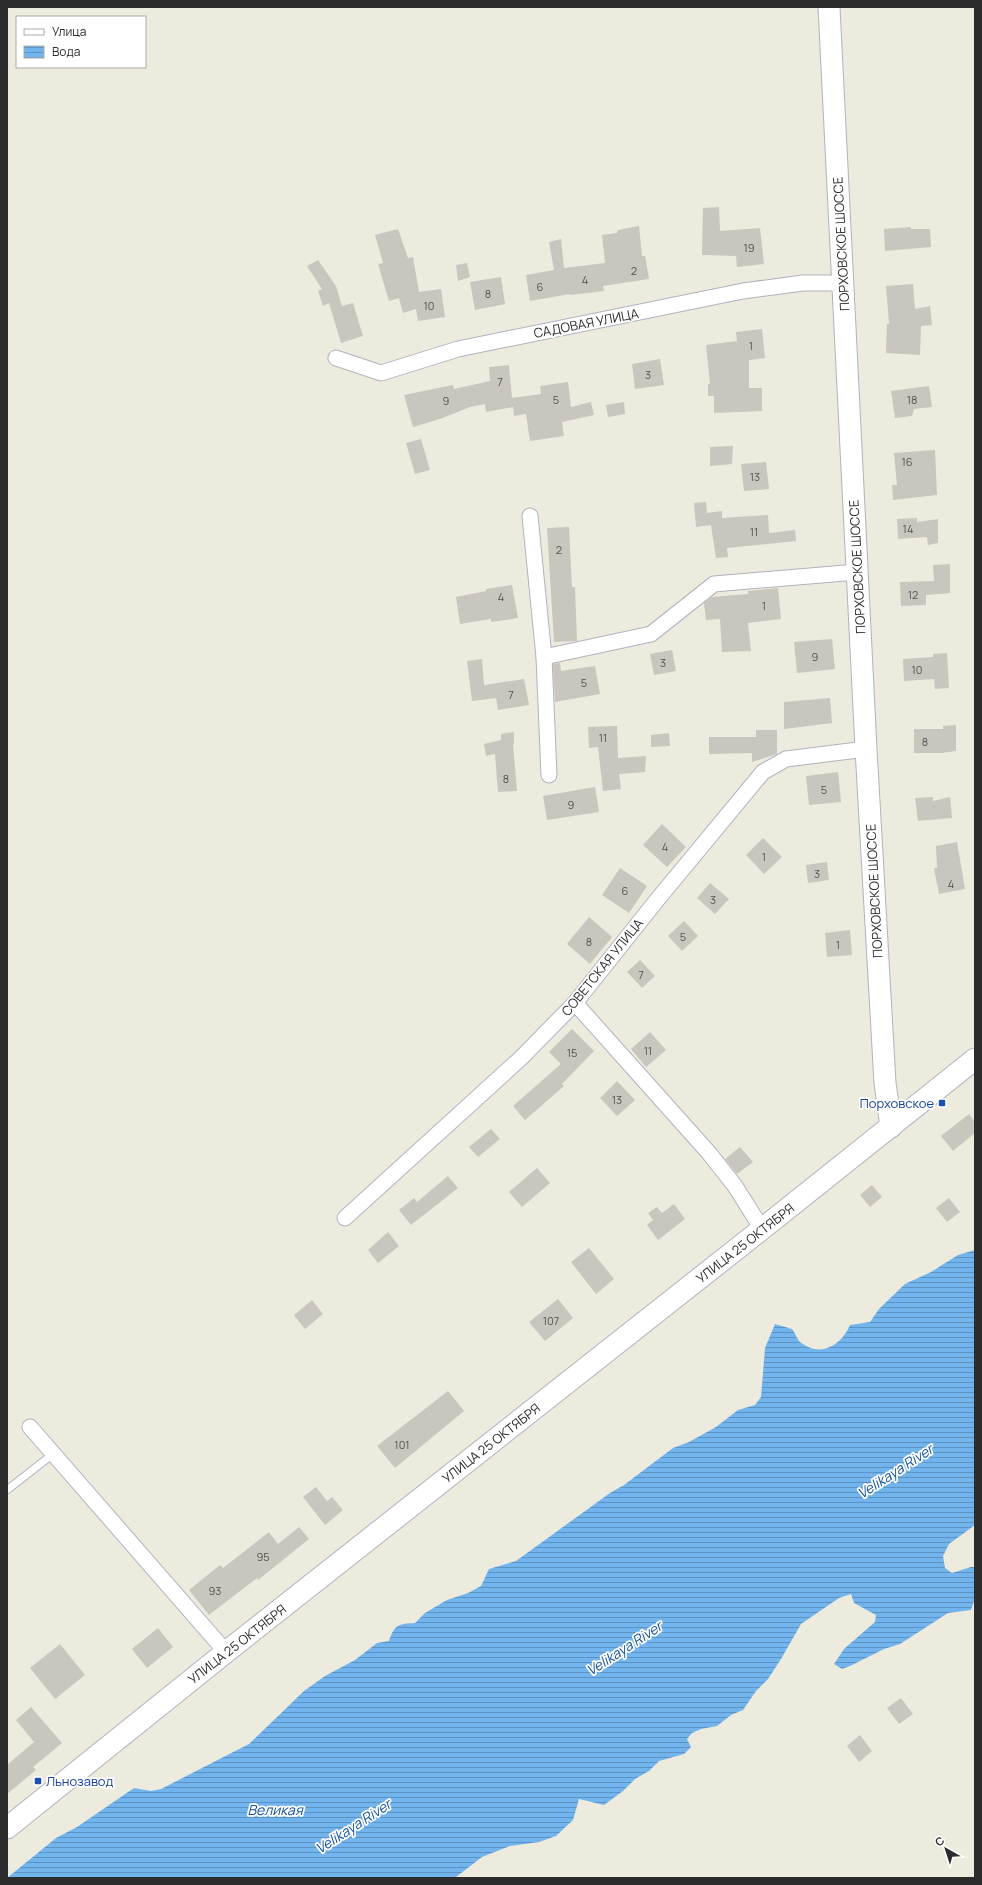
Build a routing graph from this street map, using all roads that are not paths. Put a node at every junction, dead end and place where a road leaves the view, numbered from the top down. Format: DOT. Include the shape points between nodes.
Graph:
graph roads {
  1 [pos="829,7"];
  2 [pos="842,283"];
  3 [pos="336,358"];
  4 [pos="530,516"];
  5 [pos="857,572"];
  6 [pos="544,657"];
  7 [pos="866,749"];
  8 [pos="548,775"];
  9 [pos="575,1003"];
  10 [pos="975,1058"];
  11 [pos="891,1127"];
  12 [pos="345,1218"];
  13 [pos="762,1230"];
  14 [pos="30,1427"];
  15 [pos="53,1454"];
  16 [pos="7,1490"];
  17 [pos="226,1652"];
  18 [pos="7,1828"];
  1 -- 2 [label="main road, ПОРХОВСКОЕ ШОССЕ"];
  2 -- 3 [label="street, САДОВАЯ УЛИЦА" via="804,283 743,291 458,349 381,373"];
  2 -- 5 [label="main road, ПОРХОВСКОЕ ШОССЕ"];
  4 -- 6 [label="street"];
  5 -- 6 [label="street" via="714,584 651,634"];
  5 -- 7 [label="main road, ПОРХОВСКОЕ ШОССЕ"];
  6 -- 8 [label="street"];
  7 -- 9 [label="street, СОВЕТСКАЯ УЛИЦА" via="786,760 763,772"];
  7 -- 11 [label="main road, ПОРХОВСКОЕ ШОССЕ" via="885,1083"];
  9 -- 12 [label="street, СОВЕТСКАЯ УЛИЦА" via="521,1058"];
  9 -- 13 [label="street" via="709,1153 735,1186"];
  10 -- 11 [label="main road, УЛИЦА 25 ОКТЯБРЯ"];
  11 -- 13 [label="main road, УЛИЦА 25 ОКТЯБРЯ"];
  13 -- 17 [label="main road, УЛИЦА 25 ОКТЯБРЯ"];
  14 -- 15 [label="street"];
  15 -- 16 [label="lane"];
  15 -- 17 [label="street"];
  17 -- 18 [label="main road, УЛИЦА 25 ОКТЯБРЯ"];
}
